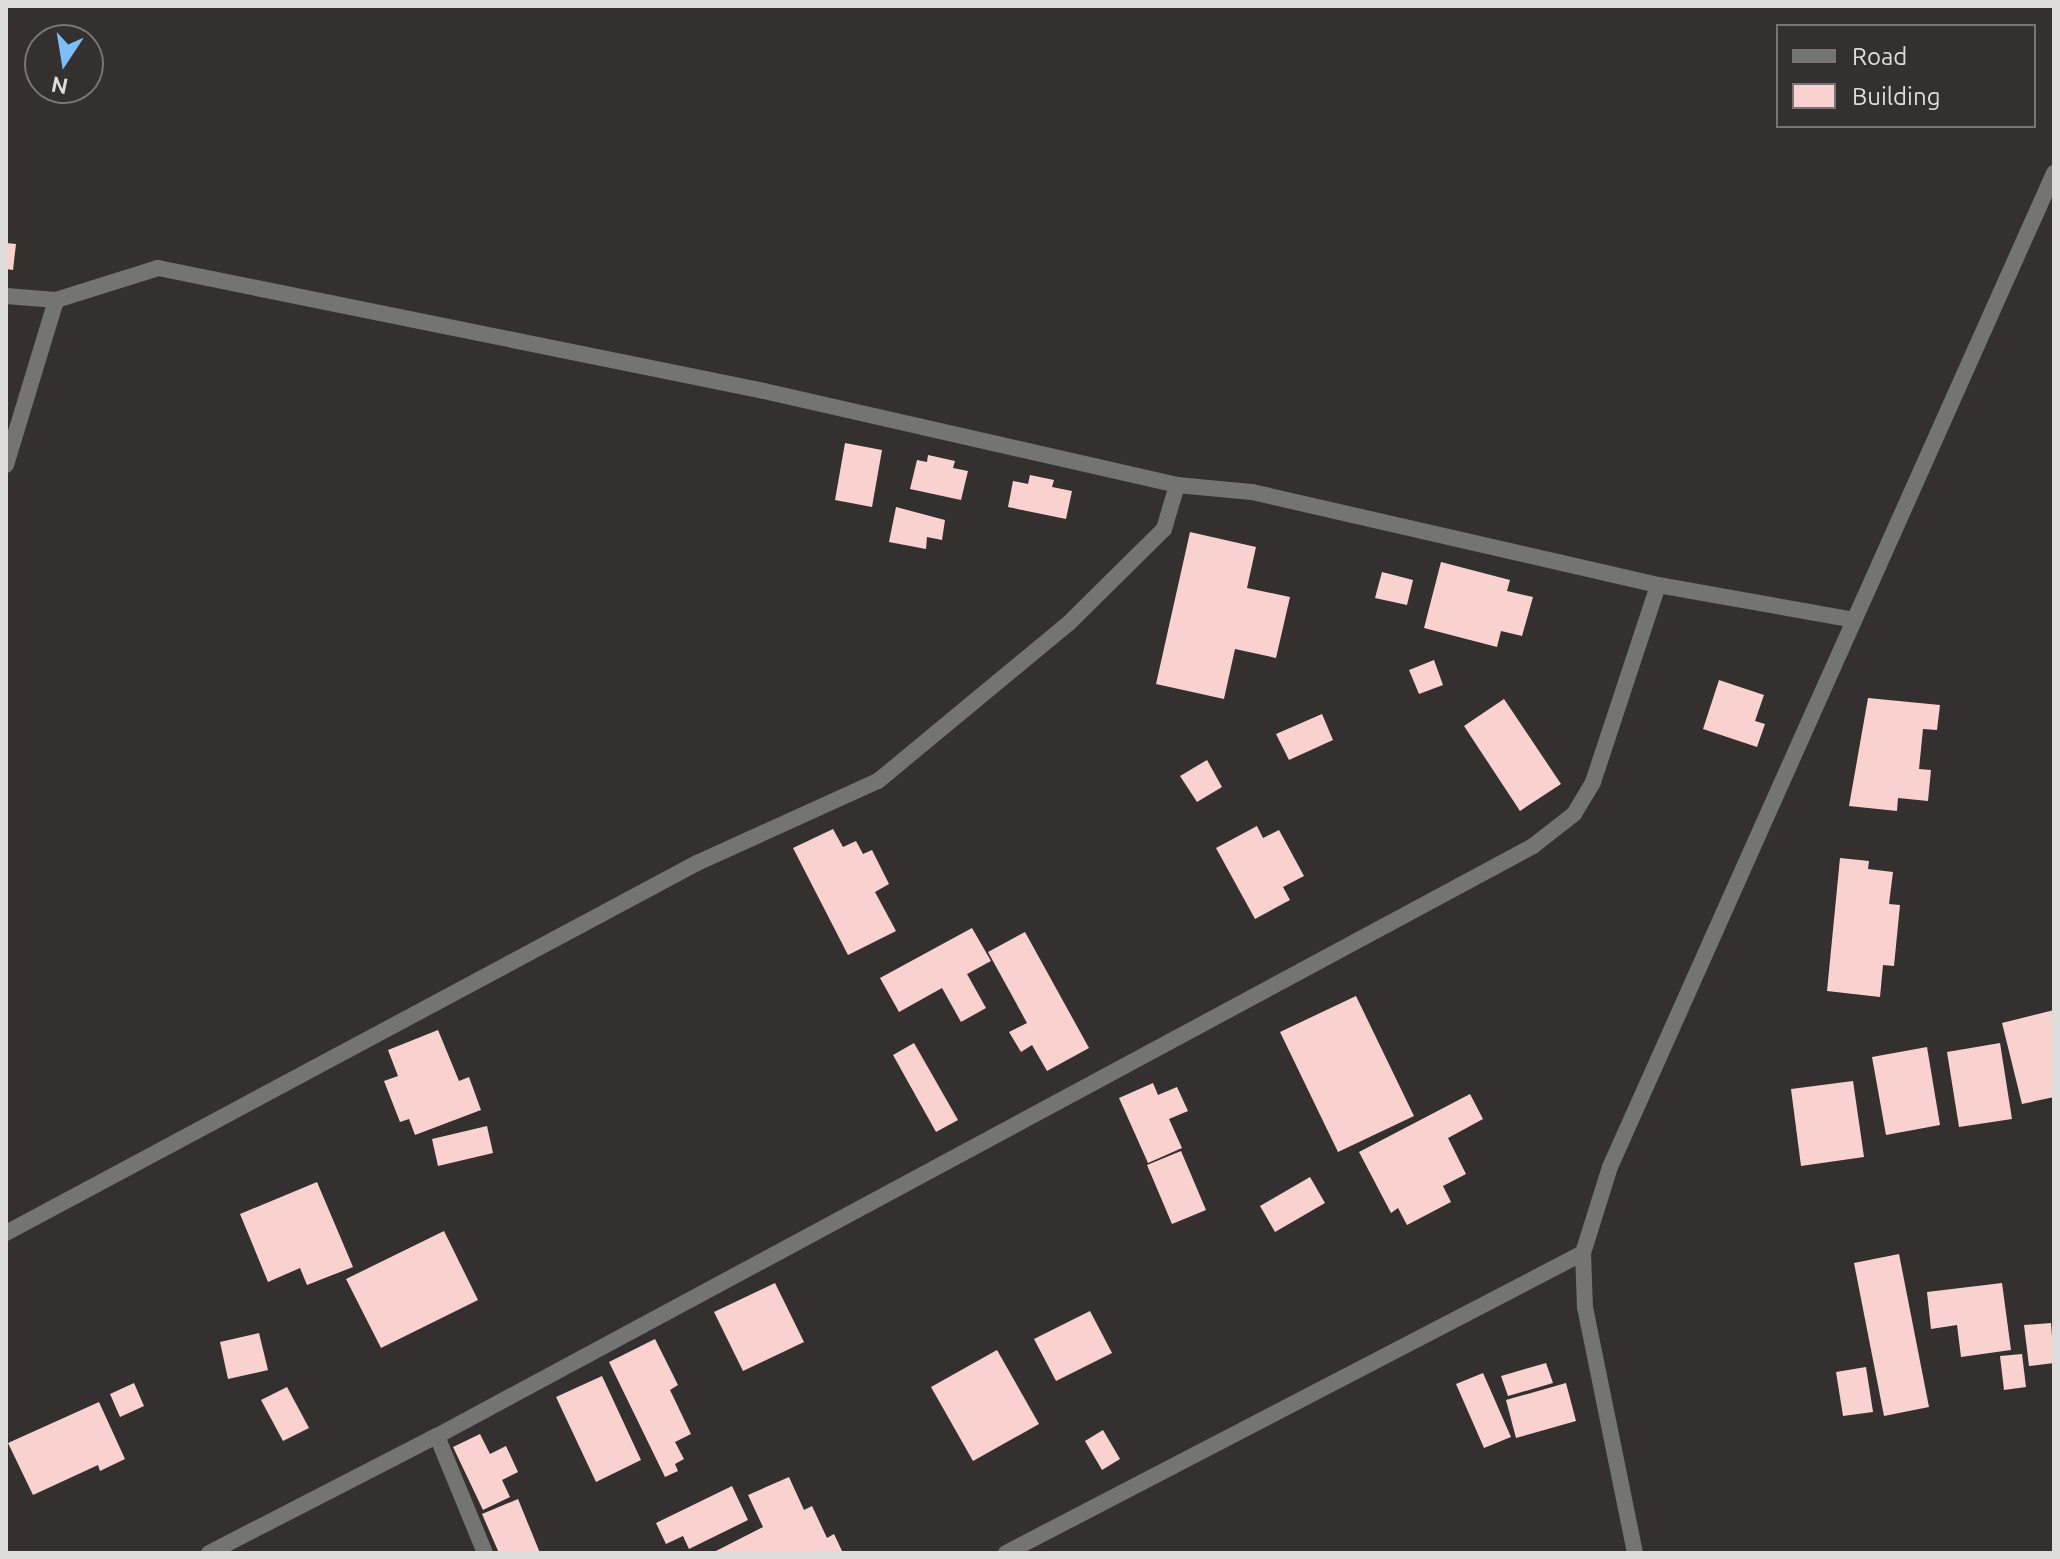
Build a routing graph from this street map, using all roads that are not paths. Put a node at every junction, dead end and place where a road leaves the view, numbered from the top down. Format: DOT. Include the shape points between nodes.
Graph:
graph roads {
  1 [pos="2054,173"];
  2 [pos="6,296"];
  3 [pos="56,300"];
  4 [pos="6,465"];
  5 [pos="1177,485"];
  6 [pos="1658,585"];
  7 [pos="1854,620"];
  8 [pos="6,1233"];
  9 [pos="1583,1253"];
  10 [pos="437,1436"];
  11 [pos="209,1553"];
  12 [pos="485,1553"];
  13 [pos="1006,1553"];
  14 [pos="1635,1553"];
  1 -- 7 [label="street"];
  2 -- 3 [label="street"];
  3 -- 4 [label="street"];
  3 -- 5 [label="street" via="158,268 764,391"];
  5 -- 6 [label="street" via="1252,492"];
  5 -- 8 [label="street" via="1164,529 1069,623 878,781 697,863"];
  6 -- 7 [label="street"];
  6 -- 10 [label="street" via="1593,782 1574,814 1533,846"];
  7 -- 9 [label="street" via="1610,1167"];
  9 -- 13 [label="street"];
  9 -- 14 [label="street" via="1585,1308"];
  10 -- 11 [label="street"];
  10 -- 12 [label="street"];
}
